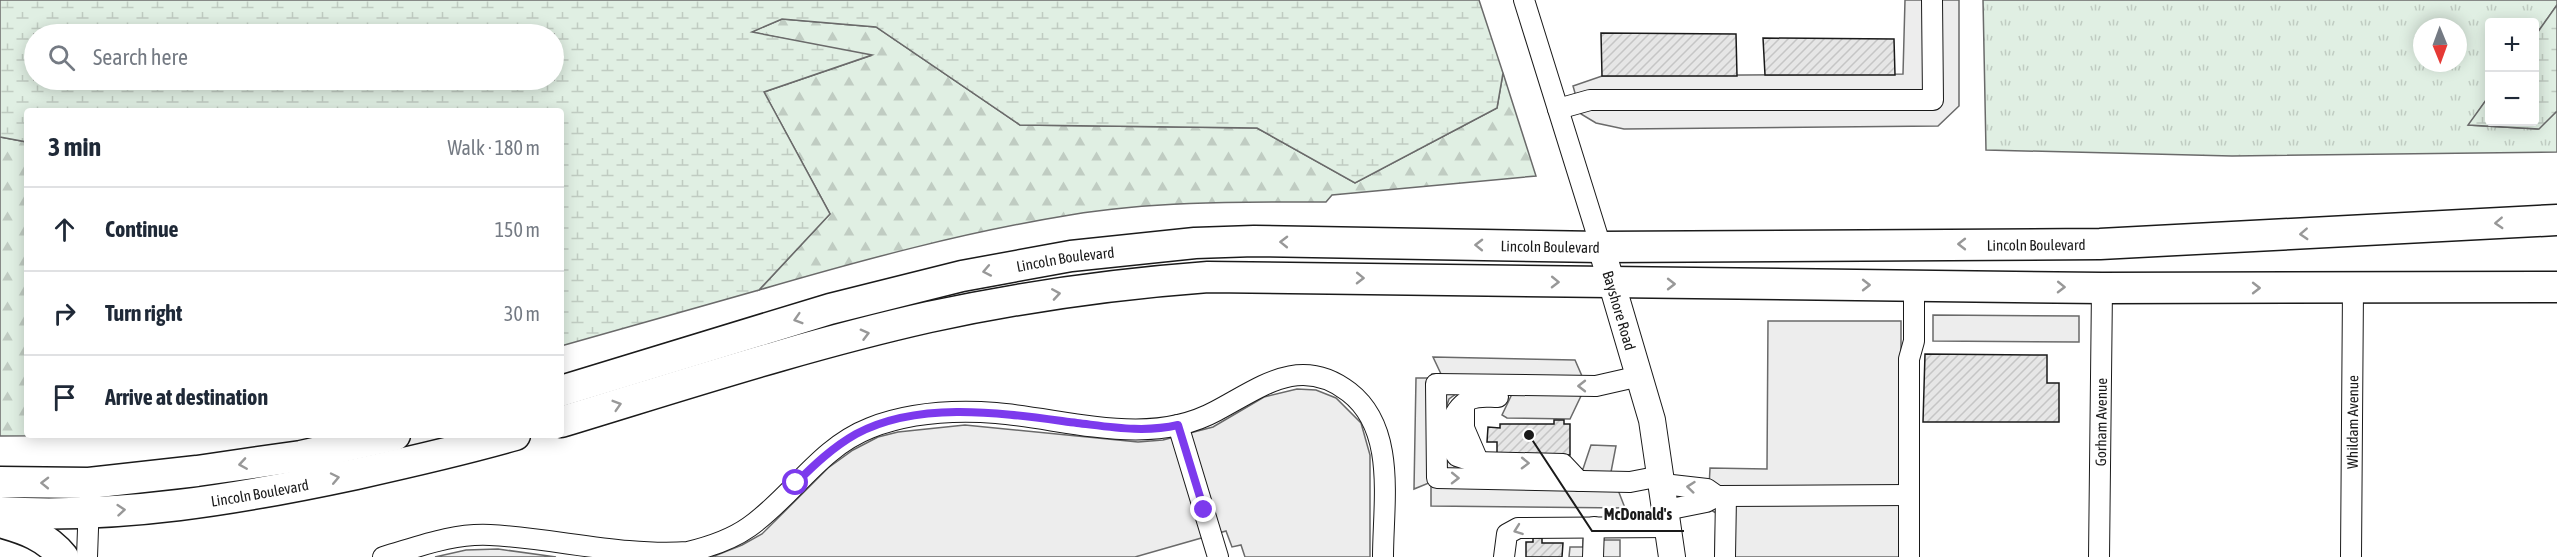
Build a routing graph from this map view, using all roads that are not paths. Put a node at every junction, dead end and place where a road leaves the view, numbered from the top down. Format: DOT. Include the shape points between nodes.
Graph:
graph roads {
  1 [pos="1524,0"];
  2 [pos="1932,0"];
  3 [pos="1558,109"];
  4 [pos="2557,220"];
  5 [pos="1601,247"];
  6 [pos="1613,283"];
  7 [pos="1914,285"];
  8 [pos="2557,287"];
  9 [pos="2102,288"];
  10 [pos="2353,288"];
  11 [pos="1640,376"];
  12 [pos="1514,385"];
  13 [pos="564,390"];
  14 [pos="564,421"];
  15 [pos="1178,425"];
  16 [pos="381,438"];
  17 [pos="504,438"];
  18 [pos="1662,480"];
  19 [pos="1579,481"];
  20 [pos="0,482"];
  21 [pos="89,483"];
  22 [pos="1909,495"];
  23 [pos="1722,496"];
  24 [pos="0,512"];
  25 [pos="88,513"];
  26 [pos="1668,518"];
  27 [pos="0,522"];
  28 [pos="1594,527"];
  29 [pos="1215,556"];
  30 [pos="63,557"];
  31 [pos="87,557"];
  32 [pos="383,557"];
  33 [pos="1383,557"];
  34 [pos="1504,557"];
  35 [pos="1593,557"];
  36 [pos="1672,557"];
  37 [pos="1725,557"];
  38 [pos="1909,557"];
  39 [pos="2099,557"];
  40 [pos="2351,557"];
  1 -- 3 [label="street, Bayshore Road"];
  2 -- 3 [label="street" via="1934,100 1590,100"];
  3 -- 5 [label="street, Bayshore Road"];
  4 -- 5 [label="highway, Lincoln Boulevard, one-way" via="2100,244"];
  5 -- 6 [label="main road, Bayshore Road"];
  5 -- 13 [label="highway, Lincoln Boulevard, one-way" via="1195,243 1071,256 962,276 830,309"];
  6 -- 7 [label="highway, one-way"];
  6 -- 11 [label="main road, Bayshore Road"];
  14 -- 6 [label="highway, one-way" via="890,327 1089,288 1208,277"];
  7 -- 9 [label="highway, one-way"];
  7 -- 22 [label="street" via="1914,340 1909,359"];
  8 -- 10 [label="highway"];
  9 -- 10 [label="highway, one-way"];
  9 -- 39 [label="street, Gorham Avenue"];
  10 -- 40 [label="street, Whildam Avenue"];
  11 -- 12 [label="street, one-way" via="1596,386"];
  11 -- 18 [label="main road, Bayshore Road"];
  12 -- 19 [label="street, one-way" via="1503,397 1476,397 1457,411 1451,423 1453,452 1479,463 1563,464"];
  12 -- 19 [label="street, one-way" via="1436,384 1437,478"];
  15 -- 29 [label="street"];
  15 -- 32 [label="street" via="1125,429 986,412 910,417 873,427 845,441 817,462 747,529 687,552 639,555 475,535"];
  15 -- 33 [label="street" via="1213,413 1278,378 1308,376 1347,390 1372,418 1383,447"];
  16 -- 21 [label="highway, Lincoln Boulevard, one-way" via="289,457"];
  25 -- 17 [label="highway, Lincoln Boulevard, one-way" via="197,504 297,487"];
  18 -- 19 [label="street"];
  23 -- 18 [label="street, one-way"];
  18 -- 26 [label="main road, Bayshore Road"];
  21 -- 20 [label="highway, Lincoln Boulevard, one-way"];
  21 -- 25 [label="street"];
  22 -- 23 [label="street"];
  22 -- 38 [label="street"];
  23 -- 26 [label="street"];
  23 -- 37 [label="street"];
  24 -- 25 [label="highway, Lincoln Boulevard"];
  25 -- 31 [label="street"];
  26 -- 28 [label="street"];
  26 -- 36 [label="main road, Bayshore Road"];
  27 -- 30 [label="highway" via="36,534"];
  28 -- 34 [label="street, one-way" via="1518,528 1507,534"];
  28 -- 35 [label="street"];
}
